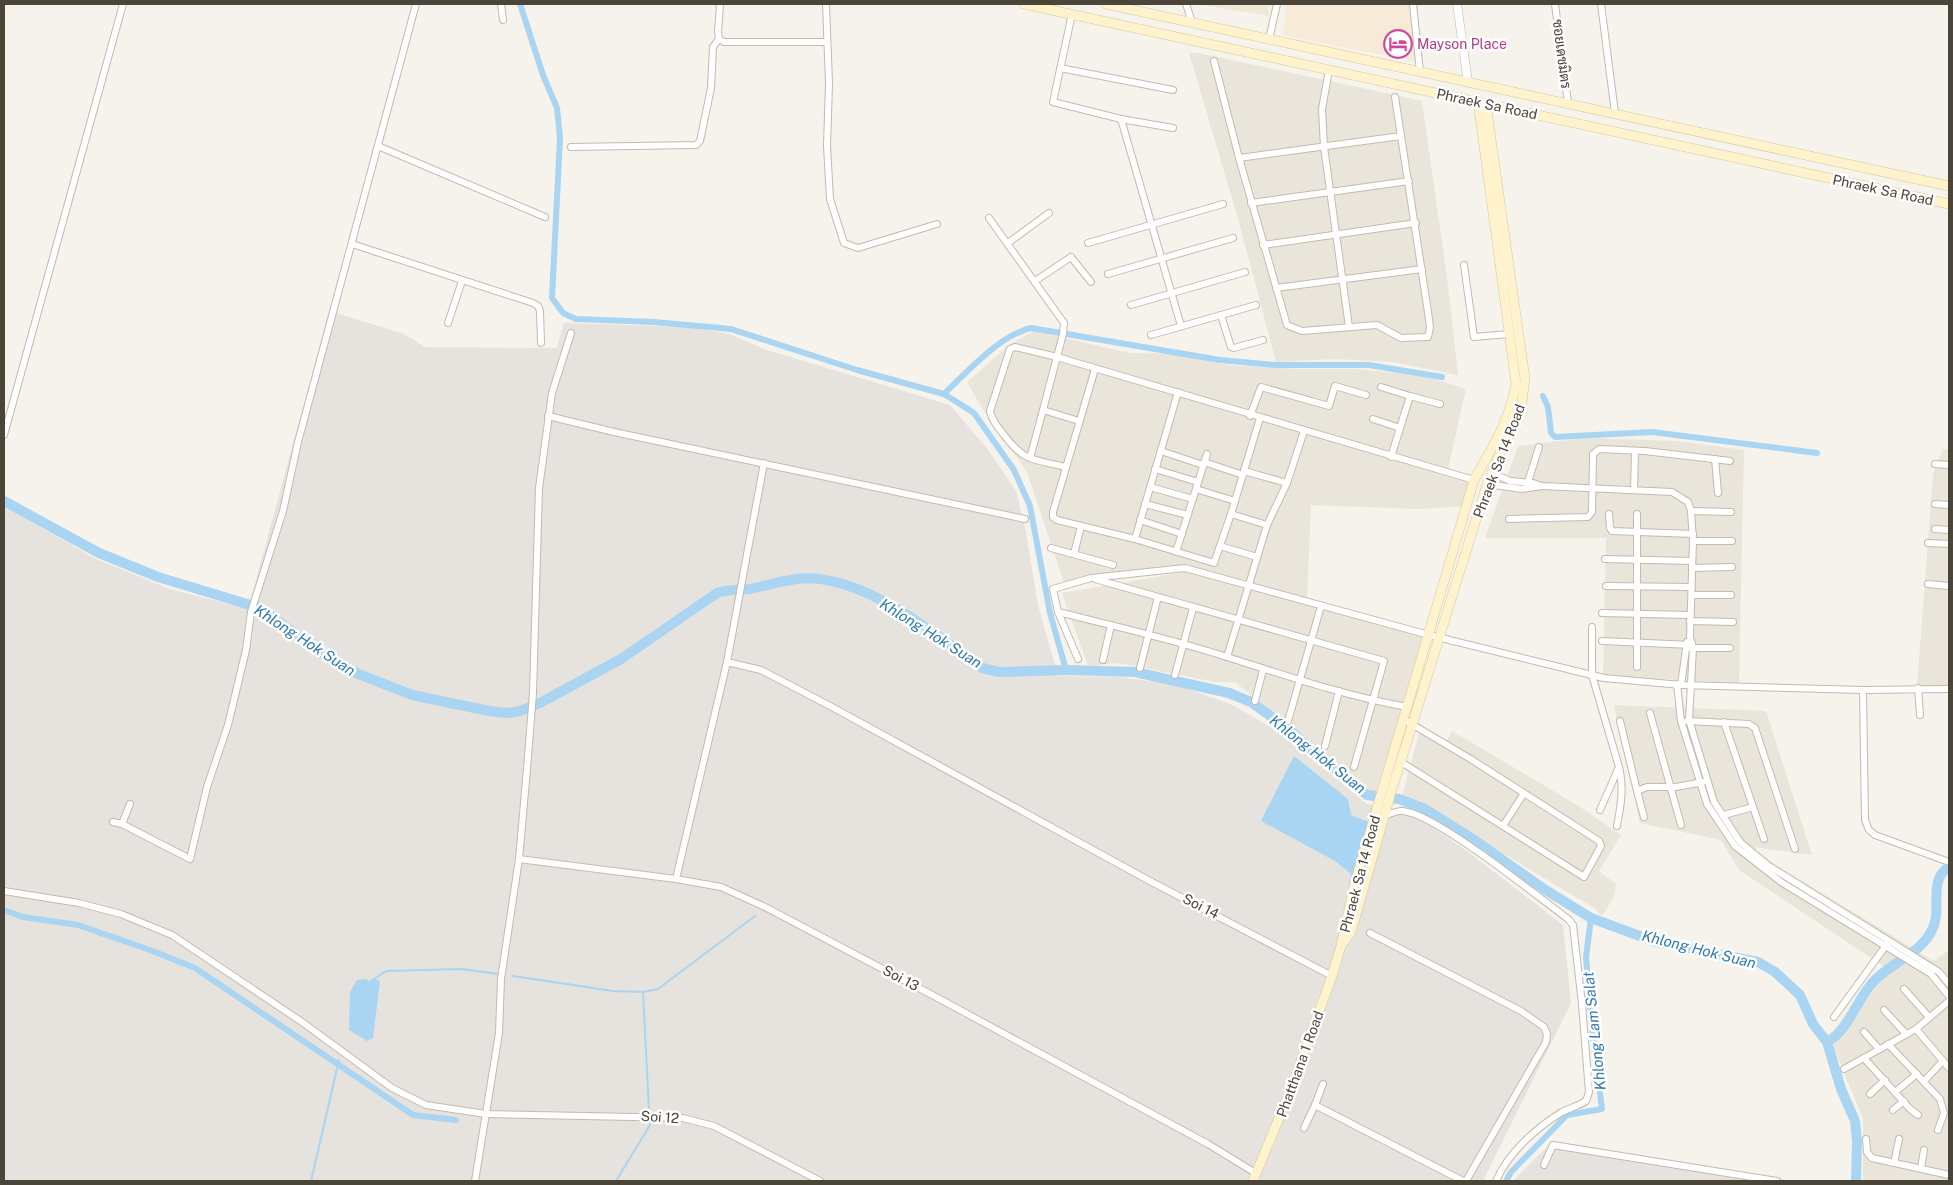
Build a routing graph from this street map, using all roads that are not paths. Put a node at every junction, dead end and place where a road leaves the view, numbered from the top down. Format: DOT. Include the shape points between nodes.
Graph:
graph roads {
  1 [pos="123,4"];
  2 [pos="416,4"];
  3 [pos="501,4"];
  4 [pos="720,4"];
  5 [pos="826,4"];
  6 [pos="1024,4"];
  7 [pos="1106,4"];
  8 [pos="1186,4"];
  9 [pos="1277,4"];
  10 [pos="1413,4"];
  11 [pos="1457,4"];
  12 [pos="1555,4"];
  13 [pos="1601,4"];
  14 [pos="1072,14"];
  15 [pos="503,20"];
  16 [pos="1192,22"];
  17 [pos="720,39"];
  18 [pos="1269,39"];
  19 [pos="826,42"];
  20 [pos="1214,61"];
  21 [pos="1060,68"];
  22 [pos="1329,70"];
  23 [pos="1420,72"];
  24 [pos="1468,82"];
  25 [pos="1173,90"];
  26 [pos="1395,97"];
  27 [pos="1482,103"];
  28 [pos="1568,104"];
  29 [pos="1615,113"];
  30 [pos="1121,119"];
  31 [pos="1174,128"];
  32 [pos="1401,136"];
  33 [pos="378,146"];
  34 [pos="571,147"];
  35 [pos="1324,147"];
  36 [pos="1776,148"];
  37 [pos="1239,158"];
  38 [pos="1772,165"];
  39 [pos="1409,181"];
  40 [pos="1949,186"];
  41 [pos="1330,193"];
  42 [pos="1252,203"];
  43 [pos="1223,204"];
  44 [pos="1949,204"];
  45 [pos="1050,213"];
  46 [pos="545,216"];
  47 [pos="990,218"];
  48 [pos="1416,223"];
  49 [pos="937,224"];
  50 [pos="1152,226"];
  51 [pos="1336,234"];
  52 [pos="1233,238"];
  53 [pos="1008,243"];
  54 [pos="1088,243"];
  55 [pos="352,244"];
  56 [pos="1264,245"];
  57 [pos="1162,259"];
  58 [pos="1464,265"];
  59 [pos="1422,269"];
  60 [pos="1245,272"];
  61 [pos="1108,274"];
  62 [pos="1342,280"];
  63 [pos="462,281"];
  64 [pos="1035,281"];
  65 [pos="1091,282"];
  66 [pos="1276,288"];
  67 [pos="1172,295"];
  68 [pos="1256,305"];
  69 [pos="1131,306"];
  70 [pos="1221,315"];
  71 [pos="448,323"];
  72 [pos="1180,326"];
  73 [pos="1349,327"];
  74 [pos="571,333"];
  75 [pos="1509,334"];
  76 [pos="1151,335"];
  77 [pos="1263,340"];
  78 [pos="541,343"];
  79 [pos="1057,357"];
  80 [pos="1095,368"];
  81 [pos="1381,387"];
  82 [pos="1178,392"];
  83 [pos="1366,395"];
  84 [pos="1410,396"];
  85 [pos="1440,404"];
  86 [pos="1043,410"];
  87 [pos="548,416"];
  88 [pos="1250,416"];
  89 [pos="1260,418"];
  90 [pos="1373,419"];
  91 [pos="1079,421"];
  92 [pos="1400,428"];
  93 [pos="1304,431"];
  94 [pos="4,435"];
  95 [pos="1538,448"];
  96 [pos="1160,451"];
  97 [pos="1635,451"];
  98 [pos="1207,454"];
  99 [pos="1391,457"];
  100 [pos="1030,458"];
  101 [pos="1715,459"];
  102 [pos="1730,461"];
  103 [pos="764,462"];
  104 [pos="1204,464"];
  105 [pos="1935,464"];
  106 [pos="1949,465"];
  107 [pos="1066,467"];
  108 [pos="1155,469"];
  109 [pos="1480,469"];
  110 [pos="1244,473"];
  111 [pos="1493,473"];
  112 [pos="1474,480"];
  113 [pos="1198,482"];
  114 [pos="1287,483"];
  115 [pos="1487,484"];
  116 [pos="1527,486"];
  117 [pos="1150,487"];
  118 [pos="1592,488"];
  119 [pos="1196,489"];
  120 [pos="1634,490"];
  121 [pos="1470,493"];
  122 [pos="1718,493"];
  123 [pos="1483,497"];
  124 [pos="1193,499"];
  125 [pos="1235,501"];
  126 [pos="1145,504"];
  127 [pos="1935,504"];
  128 [pos="1949,506"];
  129 [pos="1691,511"];
  130 [pos="1731,512"];
  131 [pos="1232,514"];
  132 [pos="1609,514"];
  133 [pos="1637,514"];
  134 [pos="1188,515"];
  135 [pos="1025,519"];
  136 [pos="1509,519"];
  137 [pos="1140,520"];
  138 [pos="1267,525"];
  139 [pos="1082,526"];
  140 [pos="1935,529"];
  141 [pos="1949,530"];
  142 [pos="1637,532"];
  143 [pos="1182,534"];
  144 [pos="1693,538"];
  145 [pos="1135,539"];
  146 [pos="1732,540"];
  147 [pos="1928,543"];
  148 [pos="1949,544"];
  149 [pos="1220,546"];
  150 [pos="1051,548"];
  151 [pos="1176,552"];
  152 [pos="1074,554"];
  153 [pos="1257,557"];
  154 [pos="1605,559"];
  155 [pos="1637,560"];
  156 [pos="1692,564"];
  157 [pos="1113,565"];
  158 [pos="1732,567"];
  159 [pos="1091,578"];
  160 [pos="1928,584"];
  161 [pos="1249,586"];
  162 [pos="1606,586"];
  163 [pos="1637,586"];
  164 [pos="1949,586"];
  165 [pos="1692,587"];
  166 [pos="1692,595"];
  167 [pos="1731,595"];
  168 [pos="1158,597"];
  169 [pos="1321,606"];
  170 [pos="1193,608"];
  171 [pos="1058,612"];
  172 [pos="1602,614"];
  173 [pos="1636,614"];
  174 [pos="1690,618"];
  175 [pos="1238,620"];
  176 [pos="1733,622"];
  177 [pos="1111,626"];
  178 [pos="1592,627"];
  179 [pos="1148,635"];
  180 [pos="1428,635"];
  181 [pos="1440,637"];
  182 [pos="1602,641"];
  183 [pos="1310,642"];
  184 [pos="1636,642"];
  185 [pos="1183,644"];
  186 [pos="1689,647"];
  187 [pos="1730,648"];
  188 [pos="1227,657"];
  189 [pos="1078,659"];
  190 [pos="1102,660"];
  191 [pos="726,662"];
  192 [pos="1637,667"];
  193 [pos="1140,668"];
  194 [pos="1263,670"];
  195 [pos="1175,674"];
  196 [pos="1592,675"];
  197 [pos="1300,680"];
  198 [pos="1679,684"];
  199 [pos="1690,685"];
  200 [pos="1918,688"];
  201 [pos="1949,689"];
  202 [pos="1863,690"];
  203 [pos="1339,691"];
  204 [pos="1255,701"];
  205 [pos="1373,701"];
  206 [pos="1407,707"];
  207 [pos="1650,713"];
  208 [pos="1920,715"];
  209 [pos="1403,719"];
  210 [pos="1689,720"];
  211 [pos="1288,721"];
  212 [pos="1620,721"];
  213 [pos="1681,721"];
  214 [pos="1724,722"];
  215 [pos="1413,723"];
  216 [pos="1325,746"];
  217 [pos="1401,762"];
  218 [pos="1619,766"];
  219 [pos="1354,767"];
  220 [pos="1704,782"];
  221 [pos="1389,784"];
  222 [pos="1670,787"];
  223 [pos="1637,791"];
  224 [pos="1524,793"];
  225 [pos="130,804"];
  226 [pos="1753,807"];
  227 [pos="1600,810"];
  228 [pos="1383,812"];
  229 [pos="1644,816"];
  230 [pos="1724,816"];
  231 [pos="113,822"];
  232 [pos="122,824"];
  233 [pos="1682,825"];
  234 [pos="1503,826"];
  235 [pos="1617,826"];
  236 [pos="1764,839"];
  237 [pos="1795,849"];
  238 [pos="519,860"];
  239 [pos="1949,862"];
  240 [pos="1766,868"];
  241 [pos="676,879"];
  242 [pos="4,891"];
  243 [pos="1821,903"];
  244 [pos="1370,933"];
  245 [pos="1889,941"];
  246 [pos="1341,946"];
  247 [pos="1884,947"];
  248 [pos="1899,951"];
  249 [pos="1919,963"];
  250 [pos="1947,975"];
  251 [pos="1332,976"];
  252 [pos="1949,984"];
  253 [pos="1904,989"];
  254 [pos="1949,996"];
  255 [pos="1949,1002"];
  256 [pos="1884,1010"];
  257 [pos="1834,1017"];
  258 [pos="1930,1017"];
  259 [pos="1916,1029"];
  260 [pos="1864,1032"];
  261 [pos="1906,1034"];
  262 [pos="1888,1044"];
  263 [pos="1879,1049"];
  264 [pos="1864,1058"];
  265 [pos="1942,1061"];
  266 [pos="1949,1068"];
  267 [pos="1844,1069"];
  268 [pos="1917,1074"];
  269 [pos="1884,1080"];
  270 [pos="1924,1081"];
  271 [pos="1323,1084"];
  272 [pos="1896,1092"];
  273 [pos="1870,1094"];
  274 [pos="1904,1101"];
  275 [pos="1315,1105"];
  276 [pos="1893,1110"];
  277 [pos="486,1114"];
  278 [pos="1918,1115"];
  279 [pos="1304,1128"];
  280 [pos="1938,1130"];
  281 [pos="1866,1139"];
  282 [pos="1899,1139"];
  283 [pos="1924,1150"];
  284 [pos="1894,1163"];
  285 [pos="1544,1165"];
  286 [pos="1921,1168"];
  287 [pos="1949,1173"];
  288 [pos="1255,1178"];
  289 [pos="1758,1180"];
  290 [pos="475,1181"];
  291 [pos="820,1181"];
  292 [pos="1465,1181"];
  293 [pos="1496,1181"];
  294 [pos="1777,1181"];
  1 -- 94 [label="street"];
  2 -- 33 [label="street"];
  3 -- 15 [label="street"];
  4 -- 17 [label="street"];
  5 -- 19 [label="street"];
  6 -- 14 [label="main road, Phraek Sa Road"];
  7 -- 16 [label="main road, Phraek Sa Road"];
  8 -- 16 [label="street"];
  9 -- 18 [label="street"];
  10 -- 23 [label="street"];
  11 -- 24 [label="street"];
  12 -- 28 [label="street, ซอยเดชมิตร"];
  13 -- 29 [label="street"];
  14 -- 21 [label="street"];
  14 -- 22 [label="main road, Phraek Sa Road"];
  16 -- 18 [label="main road, Phraek Sa Road"];
  17 -- 19 [label="street" via="724,42"];
  17 -- 34 [label="street" via="713,47 711,88 700,141 696,145"];
  18 -- 23 [label="main road, Phraek Sa Road"];
  19 -- 49 [label="street" via="830,83 827,146 830,198 844,243 858,248"];
  20 -- 37 [label="street"];
  21 -- 25 [label="street"];
  21 -- 30 [label="street" via="1053,102"];
  22 -- 27 [label="main road, Phraek Sa Road"];
  22 -- 35 [label="street" via="1322,109"];
  23 -- 24 [label="main road, Phraek Sa Road"];
  24 -- 28 [label="main road, Phraek Sa Road"];
  26 -- 32 [label="street"];
  27 -- 38 [label="main road, Phraek Sa Road"];
  27 -- 75 [label="main road, Phraek Sa 14 Road"];
  27 -- 111 [label="main road, Phraek Sa 14 Road" via="1525,379 1518,416"];
  28 -- 29 [label="main road, Phraek Sa Road"];
  29 -- 36 [label="main road, Phraek Sa Road"];
  30 -- 31 [label="street"];
  30 -- 50 [label="street"];
  32 -- 35 [label="street"];
  32 -- 39 [label="street"];
  33 -- 46 [label="street"];
  33 -- 55 [label="street"];
  35 -- 37 [label="street"];
  35 -- 41 [label="street"];
  36 -- 38 [label="main road"];
  36 -- 40 [label="main road, Phraek Sa Road"];
  37 -- 42 [label="street"];
  38 -- 44 [label="main road, Phraek Sa Road"];
  39 -- 41 [label="street"];
  39 -- 48 [label="street"];
  41 -- 42 [label="street"];
  41 -- 51 [label="street"];
  42 -- 56 [label="street"];
  43 -- 50 [label="street"];
  45 -- 53 [label="street"];
  47 -- 53 [label="street"];
  48 -- 51 [label="street"];
  48 -- 59 [label="street"];
  50 -- 54 [label="street"];
  50 -- 57 [label="street"];
  51 -- 56 [label="street"];
  51 -- 62 [label="street"];
  52 -- 57 [label="street"];
  53 -- 64 [label="street"];
  55 -- 63 [label="street"];
  55 -- 232 [label="street" via="298,442 286,499 251,612 246,650 228,725 207,787 190,860"];
  56 -- 66 [label="street"];
  57 -- 61 [label="street"];
  57 -- 67 [label="street"];
  58 -- 75 [label="street" via="1474,337"];
  59 -- 62 [label="street"];
  59 -- 73 [label="street" via="1430,327 1428,337 1401,338 1377,325"];
  60 -- 67 [label="street"];
  62 -- 66 [label="street"];
  62 -- 73 [label="street"];
  63 -- 71 [label="street"];
  63 -- 78 [label="street" via="538,306"];
  64 -- 65 [label="street" via="1071,256"];
  64 -- 79 [label="street" via="1064,323"];
  66 -- 73 [label="street" via="1286,325 1302,331"];
  67 -- 69 [label="street"];
  67 -- 72 [label="street"];
  68 -- 70 [label="street"];
  70 -- 72 [label="street"];
  70 -- 77 [label="street" via="1231,347"];
  72 -- 76 [label="street"];
  74 -- 87 [label="street" via="555,377"];
  75 -- 109 [label="main road, Phraek Sa 14 Road" via="1516,383 1514,400"];
  79 -- 80 [label="street"];
  79 -- 86 [label="street"];
  79 -- 100 [label="street" via="1014,347 1010,349 990,411 992,419 1016,452"];
  80 -- 82 [label="street"];
  80 -- 91 [label="street"];
  81 -- 84 [label="street"];
  82 -- 88 [label="street"];
  82 -- 96 [label="street"];
  83 -- 88 [label="street" via="1336,386 1329,406 1261,387"];
  84 -- 85 [label="street"];
  84 -- 92 [label="street"];
  86 -- 91 [label="street"];
  86 -- 100 [label="street"];
  87 -- 103 [label="street"];
  87 -- 238 [label="street" via="538,497 532,721"];
  88 -- 89 [label="street"];
  89 -- 93 [label="street"];
  89 -- 110 [label="street"];
  90 -- 92 [label="street"];
  91 -- 107 [label="street"];
  92 -- 99 [label="street"];
  93 -- 99 [label="street"];
  93 -- 114 [label="street"];
  95 -- 116 [label="street"];
  96 -- 104 [label="street"];
  96 -- 108 [label="street"];
  97 -- 101 [label="street"];
  97 -- 118 [label="street" via="1596,451 1592,459"];
  97 -- 120 [label="street"];
  98 -- 104 [label="street"];
  99 -- 112 [label="street"];
  100 -- 107 [label="street"];
  101 -- 102 [label="street"];
  101 -- 122 [label="street"];
  103 -- 135 [label="street"];
  103 -- 191 [label="street"];
  104 -- 110 [label="street"];
  104 -- 113 [label="street"];
  105 -- 106 [label="street"];
  107 -- 139 [label="street" via="1053,517"];
  108 -- 113 [label="street"];
  108 -- 117 [label="street"];
  109 -- 111 [label="main road"];
  109 -- 112 [label="main road, Phraek Sa 14 Road"];
  110 -- 114 [label="street"];
  110 -- 125 [label="street"];
  111 -- 115 [label="main road, Phraek Sa 14 Road"];
  111 -- 116 [label="street"];
  112 -- 121 [label="main road, Phraek Sa 14 Road"];
  113 -- 119 [label="street"];
  114 -- 138 [label="street"];
  115 -- 116 [label="street"];
  115 -- 123 [label="main road, Phraek Sa 14 Road"];
  116 -- 118 [label="street"];
  117 -- 124 [label="street"];
  117 -- 126 [label="street"];
  118 -- 120 [label="street"];
  118 -- 136 [label="street" via="1592,512 1588,517"];
  119 -- 124 [label="street"];
  119 -- 125 [label="street"];
  120 -- 129 [label="street" via="1672,492 1688,502"];
  121 -- 123 [label="main road"];
  121 -- 180 [label="main road, Phraek Sa 14 Road"];
  123 -- 181 [label="main road, Phraek Sa 14 Road"];
  124 -- 134 [label="street"];
  125 -- 131 [label="street"];
  126 -- 134 [label="street"];
  126 -- 137 [label="street"];
  127 -- 128 [label="street"];
  129 -- 130 [label="street"];
  129 -- 144 [label="street"];
  131 -- 138 [label="street"];
  131 -- 149 [label="street"];
  132 -- 142 [label="street" via="1612,531"];
  133 -- 142 [label="street"];
  134 -- 143 [label="street"];
  137 -- 143 [label="street"];
  137 -- 145 [label="street"];
  138 -- 153 [label="street"];
  139 -- 145 [label="street"];
  139 -- 152 [label="street"];
  140 -- 141 [label="street"];
  142 -- 144 [label="street"];
  142 -- 155 [label="street"];
  143 -- 151 [label="street"];
  144 -- 146 [label="street"];
  144 -- 156 [label="street"];
  145 -- 151 [label="street"];
  147 -- 148 [label="street"];
  149 -- 151 [label="street" via="1214,563"];
  149 -- 153 [label="street"];
  150 -- 152 [label="street"];
  152 -- 157 [label="street"];
  153 -- 161 [label="street"];
  154 -- 155 [label="street"];
  155 -- 156 [label="street"];
  155 -- 163 [label="street"];
  156 -- 158 [label="street"];
  156 -- 165 [label="street"];
  159 -- 161 [label="street" via="1185,568"];
  159 -- 168 [label="street"];
  159 -- 171 [label="street" via="1053,589"];
  160 -- 164 [label="street"];
  161 -- 169 [label="street"];
  161 -- 175 [label="street"];
  162 -- 163 [label="street"];
  163 -- 165 [label="street"];
  163 -- 173 [label="street"];
  165 -- 166 [label="street"];
  166 -- 167 [label="street"];
  166 -- 174 [label="street"];
  168 -- 170 [label="street"];
  168 -- 179 [label="street"];
  169 -- 180 [label="street"];
  169 -- 183 [label="street"];
  170 -- 175 [label="street"];
  170 -- 185 [label="street"];
  171 -- 177 [label="street"];
  171 -- 189 [label="street"];
  172 -- 173 [label="street"];
  173 -- 174 [label="street"];
  173 -- 184 [label="street"];
  174 -- 176 [label="street"];
  174 -- 186 [label="street"];
  175 -- 183 [label="street"];
  175 -- 188 [label="street"];
  177 -- 179 [label="street"];
  177 -- 190 [label="street"];
  178 -- 196 [label="street"];
  179 -- 185 [label="street"];
  179 -- 193 [label="street"];
  180 -- 181 [label="street"];
  180 -- 206 [label="main road, Phraek Sa 14 Road"];
  181 -- 196 [label="street"];
  181 -- 215 [label="main road, Phraek Sa 14 Road"];
  182 -- 184 [label="street"];
  183 -- 197 [label="street"];
  183 -- 205 [label="street" via="1384,661"];
  184 -- 186 [label="street"];
  184 -- 192 [label="street"];
  185 -- 188 [label="street"];
  185 -- 195 [label="street"];
  186 -- 187 [label="street"];
  186 -- 198 [label="street"];
  186 -- 199 [label="street"];
  188 -- 194 [label="street"];
  191 -- 241 [label="street"];
  191 -- 251 [label="street, Soi 14" via="761,670"];
  194 -- 197 [label="street"];
  194 -- 204 [label="street"];
  196 -- 198 [label="street" via="1615,680"];
  196 -- 218 [label="street"];
  197 -- 203 [label="street"];
  197 -- 211 [label="street"];
  198 -- 199 [label="street"];
  198 -- 213 [label="street"];
  199 -- 202 [label="street"];
  199 -- 210 [label="street"];
  200 -- 201 [label="street"];
  200 -- 202 [label="street"];
  200 -- 208 [label="street"];
  202 -- 239 [label="street" via="1865,820 1869,830"];
  203 -- 205 [label="street"];
  203 -- 216 [label="street"];
  205 -- 206 [label="street"];
  205 -- 219 [label="street"];
  206 -- 209 [label="main road, Phraek Sa 14 Road"];
  207 -- 222 [label="street"];
  209 -- 215 [label="street"];
  209 -- 221 [label="main road, Phraek Sa 14 Road"];
  210 -- 213 [label="street"];
  210 -- 214 [label="street"];
  210 -- 220 [label="street"];
  212 -- 223 [label="street"];
  213 -- 220 [label="street"];
  214 -- 226 [label="street"];
  214 -- 237 [label="street" via="1749,724 1756,728"];
  215 -- 217 [label="main road, Phraek Sa 14 Road"];
  215 -- 224 [label="street"];
  217 -- 221 [label="main road, Phraek Sa 14 Road"];
  217 -- 234 [label="street"];
  218 -- 227 [label="street"];
  218 -- 235 [label="street" via="1623,800"];
  220 -- 222 [label="street"];
  220 -- 230 [label="street"];
  220 -- 240 [label="street" via="1711,811 1735,846"];
  221 -- 228 [label="main road, Phraek Sa 14 Road"];
  222 -- 223 [label="street" via="1647,787"];
  222 -- 233 [label="street"];
  223 -- 229 [label="street"];
  224 -- 234 [label="street"];
  224 -- 234 [label="street" via="1601,843 1585,876"];
  225 -- 232 [label="street"];
  226 -- 230 [label="street"];
  226 -- 236 [label="street"];
  228 -- 246 [label="main road, Phraek Sa 14 Road" via="1354,886"];
  228 -- 293 [label="street" via="1402,811 1417,815 1443,830 1573,925 1589,1092 1586,1101 1553,1118 1518,1148 1504,1164"];
  230 -- 240 [label="street" via="1740,842"];
  231 -- 232 [label="street"];
  238 -- 241 [label="street, Soi 13"];
  238 -- 277 [label="street" via="501,979 499,1033"];
  240 -- 243 [label="street"];
  241 -- 288 [label="street, Soi 13" via="721,887 763,906 1208,1144"];
  242 -- 277 [label="street, Soi 12" via="79,902 122,914 167,933 216,963 407,1097 426,1105"];
  243 -- 245 [label="street"];
  243 -- 247 [label="street"];
  244 -- 292 [label="street" via="1519,1010 1544,1027 1547,1034 1546,1042"];
  245 -- 247 [label="street"];
  245 -- 248 [label="street"];
  246 -- 251 [label="main road, Phatthana 1 Road"];
  247 -- 248 [label="street"];
  247 -- 257 [label="street"];
  248 -- 249 [label="street"];
  249 -- 250 [label="street"];
  249 -- 254 [label="street"];
  250 -- 252 [label="street"];
  251 -- 288 [label="main road, Phatthana 1 Road" via="1290,1094"];
  253 -- 258 [label="street"];
  255 -- 258 [label="street"];
  256 -- 261 [label="street"];
  258 -- 259 [label="street"];
  259 -- 261 [label="street"];
  259 -- 265 [label="street"];
  260 -- 263 [label="street"];
  261 -- 262 [label="street"];
  262 -- 263 [label="street"];
  262 -- 268 [label="street"];
  263 -- 264 [label="street"];
  264 -- 267 [label="street"];
  264 -- 269 [label="street"];
  265 -- 266 [label="street"];
  265 -- 270 [label="street"];
  268 -- 270 [label="street"];
  268 -- 272 [label="street"];
  269 -- 272 [label="street"];
  269 -- 273 [label="street"];
  270 -- 280 [label="street" via="1943,1106"];
  271 -- 275 [label="street"];
  272 -- 274 [label="street"];
  274 -- 276 [label="street"];
  274 -- 278 [label="street"];
  275 -- 279 [label="street"];
  275 -- 292 [label="street"];
  277 -- 290 [label="street"];
  277 -- 291 [label="street, Soi 12" via="683,1118 714,1126"];
  281 -- 284 [label="street" via="1869,1156"];
  282 -- 284 [label="street"];
  283 -- 286 [label="street"];
  284 -- 286 [label="street"];
  285 -- 289 [label="street" via="1553,1145"];
  286 -- 287 [label="street"];
  289 -- 294 [label="street"];
}
